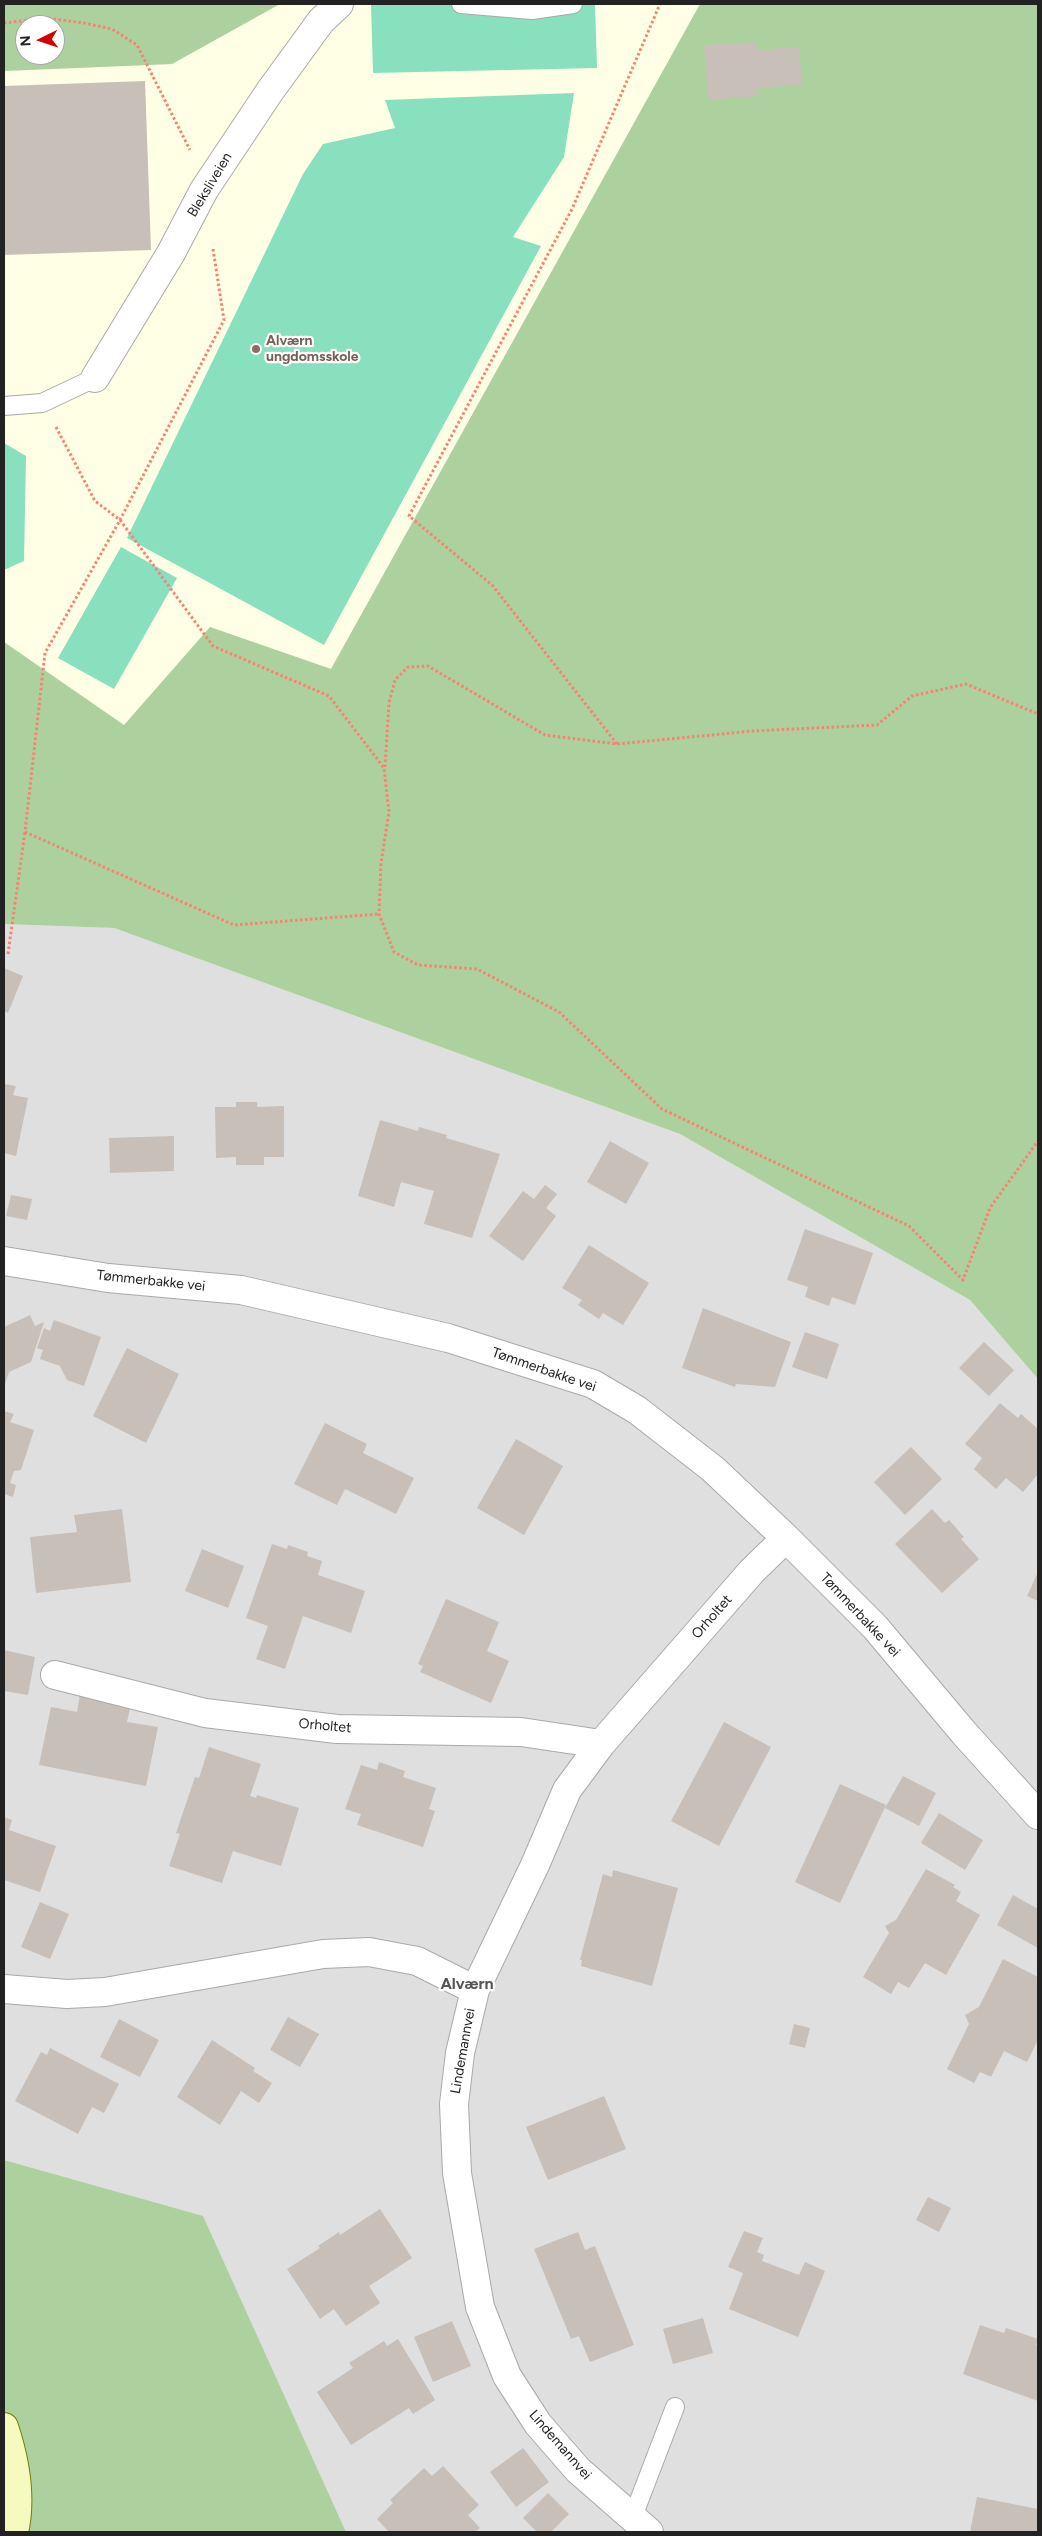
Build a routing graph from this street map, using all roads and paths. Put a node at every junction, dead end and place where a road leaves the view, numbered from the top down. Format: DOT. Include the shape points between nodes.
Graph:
graph roads {
  1 [pos="339,4"];
  2 [pos="461,4"];
  3 [pos="573,4"];
  4 [pos="660,4"];
  5 [pos="4,23"];
  6 [pos="204,190"];
  7 [pos="212,246"];
  8 [pos="96,378"];
  9 [pos="42,403"];
  10 [pos="4,406"];
  11 [pos="120,520"];
  12 [pos="1038,714"];
  13 [pos="617,744"];
  14 [pos="384,768"];
  15 [pos="25,832"];
  16 [pos="379,914"];
  17 [pos="8,954"];
  18 [pos="1038,1141"];
  19 [pos="4,1260"];
  20 [pos="786,1538"];
  21 [pos="55,1675"];
  22 [pos="601,1744"];
  23 [pos="1038,1815"];
  24 [pos="4,1989"];
  25 [pos="475,1990"];
  26 [pos="675,2407"];
  27 [pos="4,2427"];
  28 [pos="10,2497"];
  29 [pos="640,2526"];
  30 [pos="14,2532"];
  1 -- 6 [label="street, Bleksliveien" via="321,21 270,91"];
  2 -- 3 [label="lane" via="532,10"];
  4 -- 13 [label="path" via="572,209 409,516 492,585"];
  5 -- 6 [label="path" via="46,18 84,23 112,30 137,45 188,144"];
  6 -- 8 [label="street, Bleksliveien" via="172,253"];
  7 -- 11 [label="path" via="224,320"];
  8 -- 9 [label="lane"];
  9 -- 10 [label="lane"];
  9 -- 11 [label="path" via="95,500"];
  11 -- 14 [label="path" via="213,646 329,696"];
  11 -- 15 [label="path" via="44,653"];
  12 -- 13 [label="path" via="966,684 912,696 877,725 753,731"];
  13 -- 14 [label="path" via="545,735 428,666 408,667 395,680 389,703"];
  14 -- 16 [label="path" via="389,812 381,863"];
  15 -- 16 [label="path" via="234,926"];
  15 -- 17 [label="path"];
  16 -- 18 [label="path" via="394,952 418,965 477,969 559,1012 662,1110 909,1226 964,1280 990,1208"];
  19 -- 20 [label="street, Tømmerbakke vei" via="108,1278 241,1290 448,1338 593,1384 638,1410 713,1469"];
  20 -- 22 [label="street, Orholtet" via="752,1571"];
  20 -- 23 [label="street, Tømmerbakke vei" via="874,1627"];
  21 -- 22 [label="street, Orholtet" via="214,1714 337,1729 522,1732"];
  22 -- 25 [label="street, Orholtet" via="567,1790"];
  24 -- 25 [label="street, Lindemannvei" via="67,1994 105,1992 323,1954 369,1952 417,1961"];
  25 -- 29 [label="street, Lindemannvei" via="460,2053 454,2104 458,2173 480,2307 507,2376 538,2424 578,2470"];
  26 -- 29 [label="lane"];
  27 -- 28 [label="main road" via="12,2453"];
  28 -- 30 [label="main road"];
}
